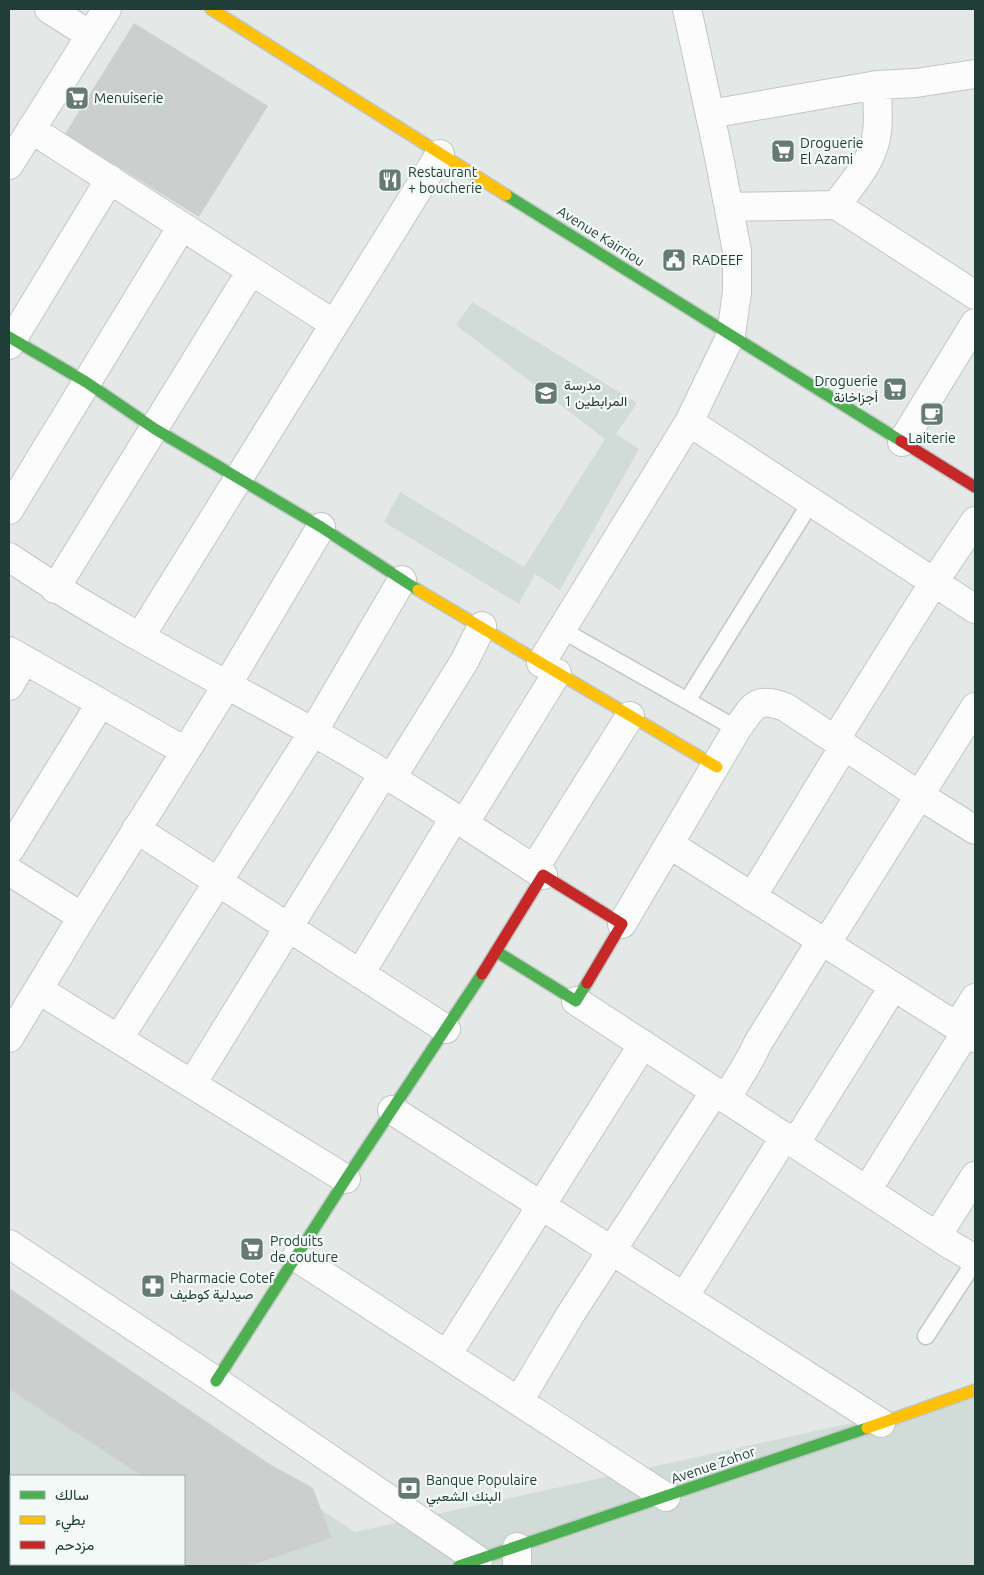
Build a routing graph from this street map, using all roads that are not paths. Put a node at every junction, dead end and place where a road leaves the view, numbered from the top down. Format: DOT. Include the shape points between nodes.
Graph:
graph roads {
  1 [pos="49,9"];
  2 [pos="107,9"];
  3 [pos="213,9"];
  4 [pos="687,9"];
  5 [pos="90,35"];
  6 [pos="975,74"];
  7 [pos="877,85"];
  8 [pos="710,114"];
  9 [pos="31,129"];
  10 [pos="440,154"];
  11 [pos="9,165"];
  12 [pos="110,179"];
  13 [pos="836,205"];
  14 [pos="729,207"];
  15 [pos="182,226"];
  16 [pos="251,271"];
  17 [pos="975,295"];
  18 [pos="975,323"];
  19 [pos="334,324"];
  20 [pos="731,336"];
  21 [pos="10,340"];
  22 [pos="86,382"];
  23 [pos="689,422"];
  24 [pos="155,429"];
  25 [pos="902,442"];
  26 [pos="239,480"];
  27 [pos="975,487"];
  28 [pos="811,502"];
  29 [pos="9,510"];
  30 [pos="975,521"];
  31 [pos="321,527"];
  32 [pos="9,557"];
  33 [pos="402,580"];
  34 [pos="934,582"];
  35 [pos="55,588"];
  36 [pos="975,609"];
  37 [pos="482,626"];
  38 [pos="562,630"];
  39 [pos="140,637"];
  40 [pos="16,656"];
  41 [pos="549,668"];
  42 [pos="227,685"];
  43 [pos="9,686"];
  44 [pos="687,701"];
  45 [pos="100,704"];
  46 [pos="975,707"];
  47 [pos="630,716"];
  48 [pos="737,729"];
  49 [pos="313,732"];
  50 [pos="840,743"];
  51 [pos="185,751"];
  52 [pos="716,767"];
  53 [pos="387,776"];
  54 [pos="919,795"];
  55 [pos="459,821"];
  56 [pos="136,829"];
  57 [pos="975,830"];
  58 [pos="669,844"];
  59 [pos="9,851"];
  60 [pos="9,871"];
  61 [pos="538,872"];
  62 [pos="217,881"];
  63 [pos="752,897"];
  64 [pos="82,917"];
  65 [pos="622,924"];
  66 [pos="287,927"];
  67 [pos="823,942"];
  68 [pos="497,952"];
  69 [pos="360,974"];
  70 [pos="893,987"];
  71 [pos="39,990"];
  72 [pos="975,998"];
  73 [pos="576,1001"];
  74 [pos="446,1028"];
  75 [pos="966,1033"];
  76 [pos="9,1038"];
  77 [pos="119,1038"];
  78 [pos="643,1044"];
  79 [pos="192,1084"];
  80 [pos="720,1095"];
  81 [pos="392,1110"];
  82 [pos="790,1140"];
  83 [pos="975,1176"];
  84 [pos="346,1179"];
  85 [pos="867,1190"];
  86 [pos="542,1206"];
  87 [pos="937,1236"];
  88 [pos="9,1244"];
  89 [pos="613,1251"];
  90 [pos="296,1256"];
  91 [pos="975,1260"];
  92 [pos="684,1297"];
  93 [pos="926,1336"];
  94 [pos="447,1355"];
  95 [pos="216,1381"];
  96 [pos="975,1390"];
  97 [pos="518,1401"];
  98 [pos="881,1423"];
  99 [pos="666,1497"];
  100 [pos="517,1557"];
  101 [pos="469,1563"];
  1 -- 5 [label="street"];
  2 -- 5 [label="street"];
  3 -- 10 [label="street, Avenue Kairriou"];
  4 -- 8 [label="street"];
  5 -- 9 [label="street"];
  6 -- 7 [label="street"];
  7 -- 8 [label="street"];
  7 -- 13 [label="street" via="878,132 871,156"];
  8 -- 14 [label="street"];
  9 -- 11 [label="street"];
  9 -- 12 [label="street"];
  10 -- 19 [label="street"];
  10 -- 20 [label="street, Avenue Kairriou"];
  12 -- 15 [label="street"];
  12 -- 21 [label="street"];
  13 -- 14 [label="street"];
  13 -- 17 [label="street"];
  14 -- 20 [label="street" via="737,251 737,292"];
  15 -- 16 [label="street"];
  15 -- 22 [label="street"];
  16 -- 19 [label="street"];
  16 -- 24 [label="street"];
  18 -- 25 [label="street"];
  19 -- 26 [label="street"];
  20 -- 23 [label="street"];
  20 -- 25 [label="street, Avenue Kairriou"];
  21 -- 22 [label="street"];
  22 -- 24 [label="street"];
  22 -- 29 [label="street"];
  23 -- 28 [label="street"];
  23 -- 38 [label="street"];
  24 -- 26 [label="street"];
  24 -- 35 [label="street"];
  25 -- 27 [label="street, Avenue Kairriou"];
  26 -- 31 [label="street"];
  26 -- 39 [label="street"];
  28 -- 34 [label="street"];
  28 -- 44 [label="lane"];
  30 -- 34 [label="street"];
  31 -- 33 [label="street"];
  31 -- 42 [label="street"];
  32 -- 35 [label="street"];
  33 -- 37 [label="street"];
  33 -- 49 [label="street"];
  34 -- 36 [label="street"];
  34 -- 50 [label="street"];
  35 -- 39 [label="street"];
  37 -- 41 [label="street"];
  37 -- 53 [label="street" via="464,662"];
  38 -- 41 [label="street"];
  38 -- 44 [label="lane"];
  39 -- 42 [label="street"];
  40 -- 43 [label="street"];
  40 -- 45 [label="street"];
  41 -- 47 [label="street"];
  41 -- 55 [label="street"];
  42 -- 49 [label="street"];
  42 -- 51 [label="street"];
  44 -- 48 [label="lane"];
  45 -- 51 [label="street"];
  45 -- 59 [label="street"];
  46 -- 54 [label="street"];
  47 -- 52 [label="street"];
  47 -- 61 [label="street"];
  48 -- 50 [label="street" via="753,706 764,701 773,702 786,707"];
  48 -- 52 [label="street"];
  49 -- 53 [label="street"];
  49 -- 62 [label="street"];
  50 -- 54 [label="street"];
  50 -- 63 [label="street"];
  51 -- 56 [label="street"];
  52 -- 58 [label="street"];
  53 -- 55 [label="street"];
  53 -- 66 [label="street"];
  54 -- 57 [label="street"];
  54 -- 67 [label="street"];
  55 -- 61 [label="street"];
  55 -- 69 [label="street"];
  56 -- 62 [label="street"];
  56 -- 64 [label="street"];
  58 -- 63 [label="street"];
  58 -- 65 [label="street"];
  60 -- 64 [label="street"];
  61 -- 65 [label="street"];
  61 -- 68 [label="street"];
  62 -- 66 [label="street"];
  62 -- 77 [label="street"];
  63 -- 67 [label="street"];
  64 -- 71 [label="street"];
  65 -- 73 [label="street"];
  66 -- 69 [label="street"];
  66 -- 79 [label="street"];
  67 -- 70 [label="street"];
  67 -- 80 [label="street" via="750,1059"];
  68 -- 73 [label="street"];
  68 -- 74 [label="street"];
  69 -- 74 [label="street"];
  70 -- 75 [label="street"];
  70 -- 82 [label="street"];
  71 -- 76 [label="street"];
  71 -- 77 [label="street"];
  72 -- 75 [label="street"];
  73 -- 78 [label="street"];
  74 -- 81 [label="street"];
  75 -- 85 [label="street"];
  77 -- 79 [label="street"];
  78 -- 80 [label="street"];
  78 -- 86 [label="street"];
  79 -- 84 [label="street"];
  80 -- 82 [label="street"];
  80 -- 89 [label="street"];
  81 -- 84 [label="street"];
  81 -- 86 [label="street"];
  82 -- 85 [label="street"];
  82 -- 92 [label="street"];
  83 -- 87 [label="street"];
  84 -- 90 [label="street"];
  85 -- 87 [label="street"];
  86 -- 89 [label="street"];
  86 -- 94 [label="street"];
  87 -- 91 [label="street"];
  88 -- 95 [label="street"];
  89 -- 92 [label="street"];
  89 -- 97 [label="street"];
  90 -- 94 [label="street"];
  90 -- 95 [label="street"];
  91 -- 93 [label="lane"];
  92 -- 98 [label="street"];
  94 -- 97 [label="street"];
  95 -- 101 [label="street"];
  96 -- 98 [label="street, Avenue Zohor"];
  97 -- 99 [label="street"];
  98 -- 99 [label="street, Avenue Zohor"];
  99 -- 100 [label="street, Avenue Zohor"];
  100 -- 101 [label="street, Avenue Zohor"];
}
